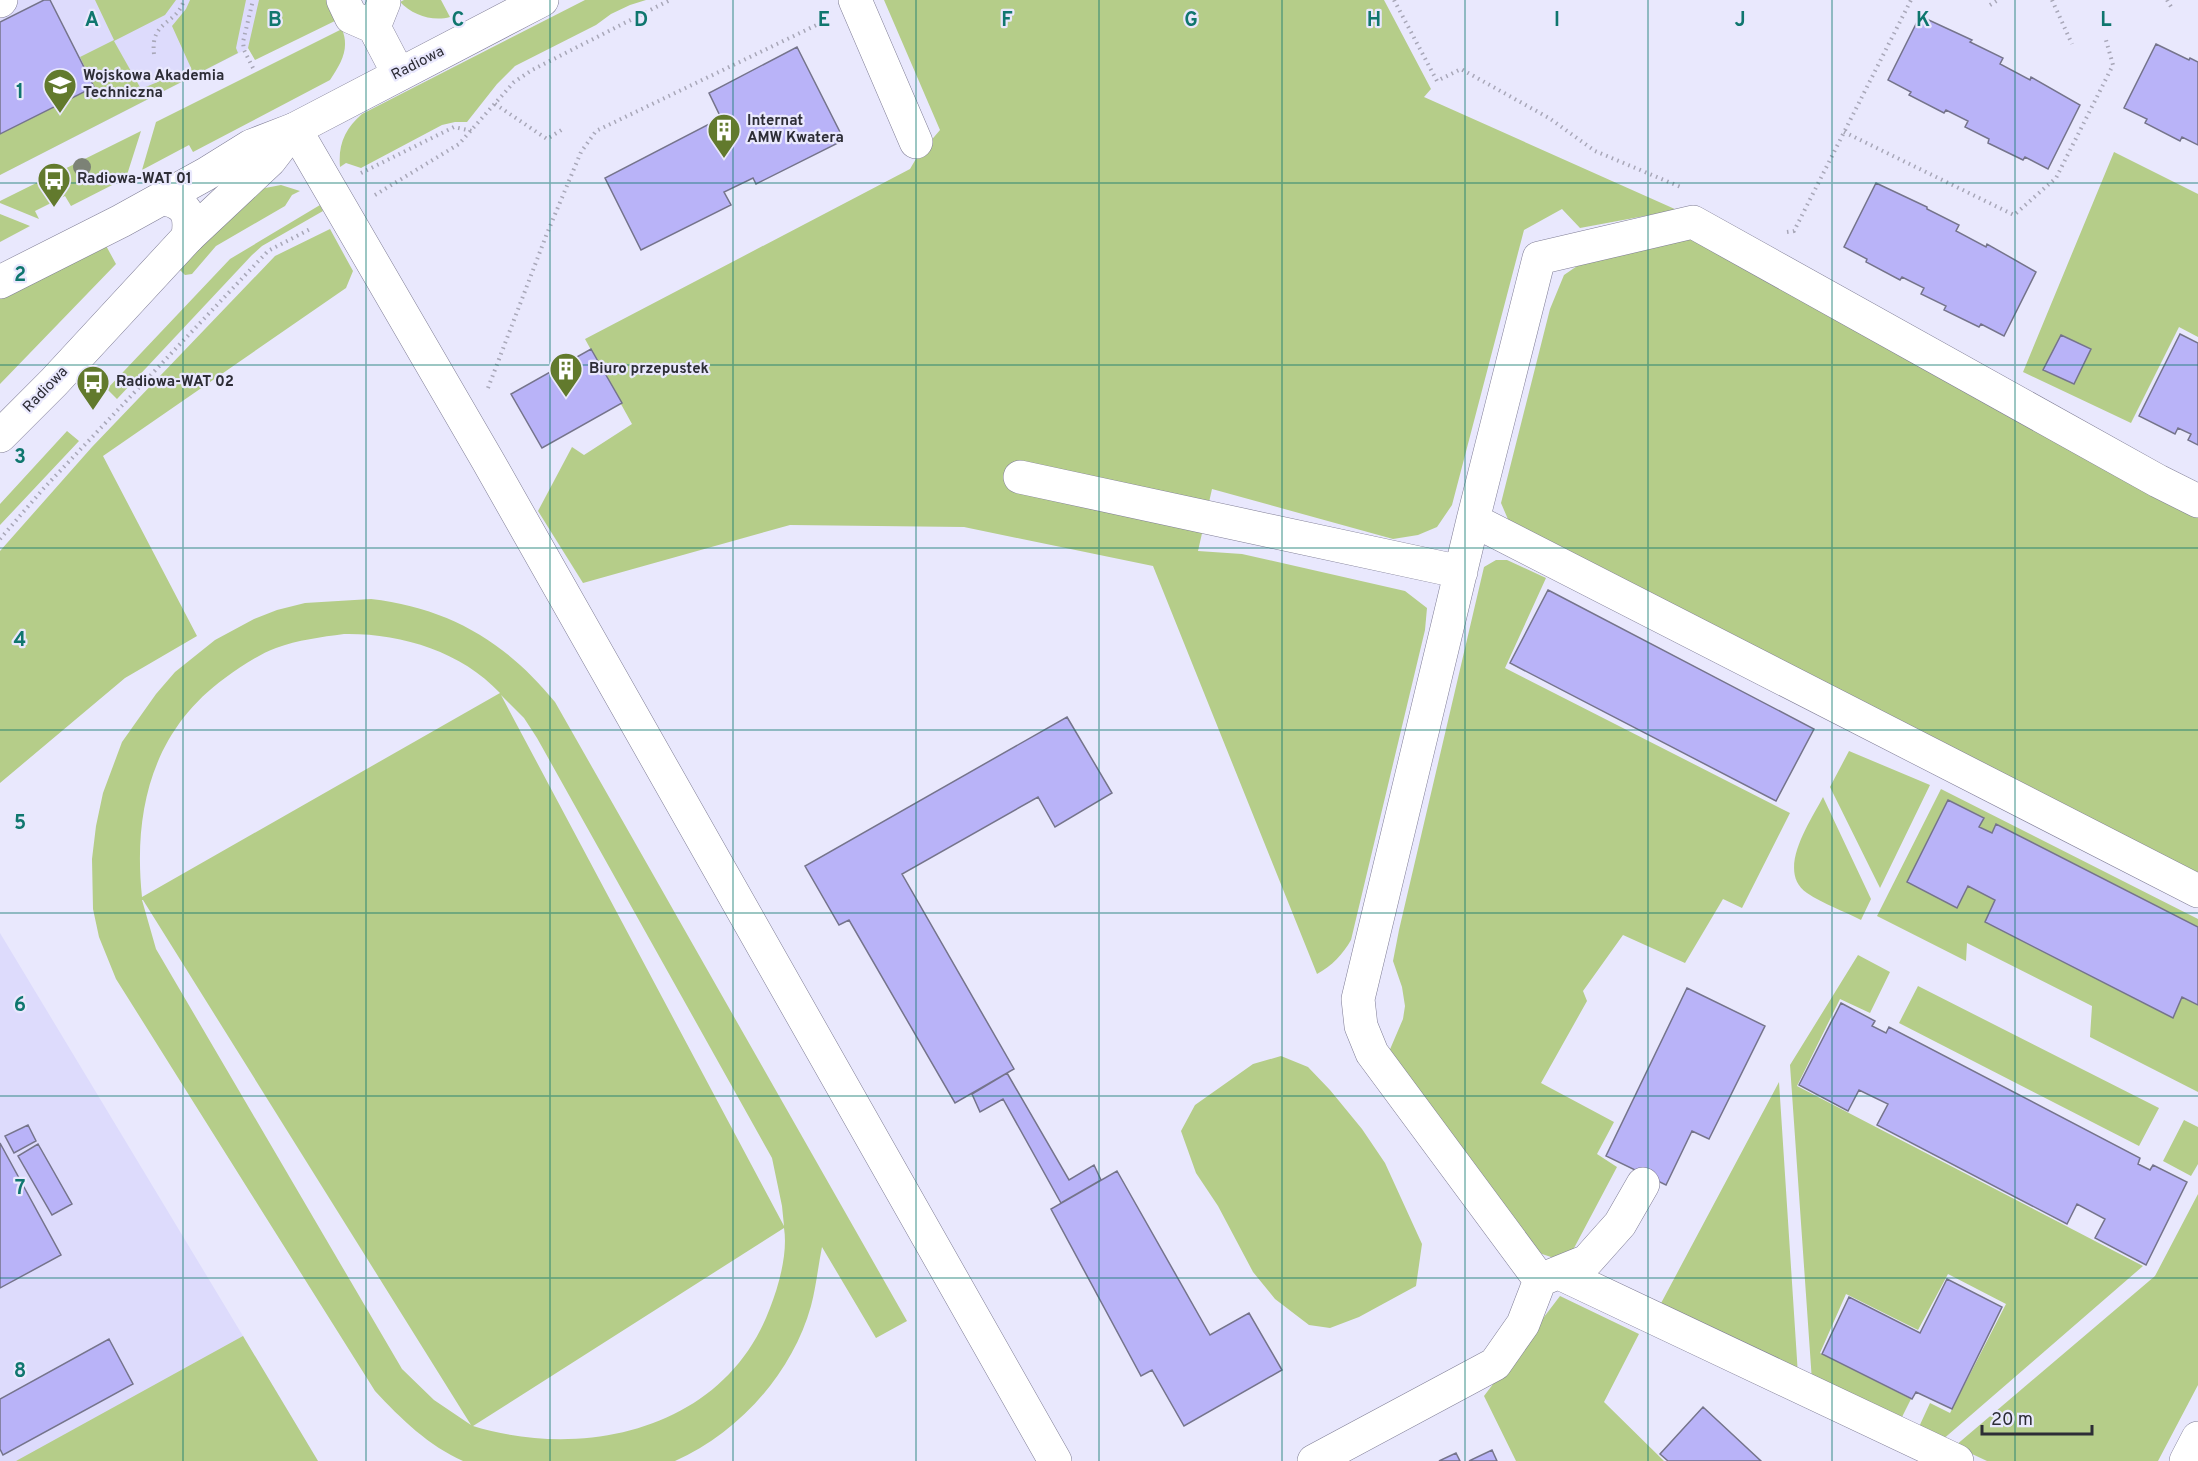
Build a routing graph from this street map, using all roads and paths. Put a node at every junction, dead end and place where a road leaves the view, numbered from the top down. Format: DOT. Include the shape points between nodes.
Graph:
graph roads {
  1 [pos="184,0"];
  2 [pos="253,0"];
  3 [pos="343,0"];
  4 [pos="542,0"];
  5 [pos="670,0"];
  6 [pos="1394,0"];
  7 [pos="1911,0"];
  8 [pos="1998,0"];
  9 [pos="2052,0"];
  10 [pos="2168,0"];
  11 [pos="856,3"];
  12 [pos="1990,5"];
  13 [pos="2173,10"];
  14 [pos="378,14"];
  15 [pos="2106,40"];
  16 [pos="2072,44"];
  17 [pos="154,54"];
  18 [pos="253,68"];
  19 [pos="398,73"];
  20 [pos="495,104"];
  21 [pos="294,129"];
  22 [pos="563,129"];
  23 [pos="472,131"];
  24 [pos="1844,132"];
  25 [pos="916,142"];
  26 [pos="354,174"];
  27 [pos="1691,191"];
  28 [pos="163,198"];
  29 [pos="342,213"];
  30 [pos="1777,228"];
  31 [pos="188,237"];
  32 [pos="0,282"];
  33 [pos="485,394"];
  34 [pos="0,436"];
  35 [pos="1020,477"];
  36 [pos="2198,501"];
  37 [pos="1473,520"];
  38 [pos="0,539"];
  39 [pos="1461,572"];
  40 [pos="2198,891"];
  41 [pos="1643,1184"];
  42 [pos="1549,1276"];
  43 [pos="1055,1461"];
  44 [pos="1314,1461"];
  45 [pos="1958,1461"];
  1 -- 17 [label="path" via="182,7 157,31"];
  2 -- 18 [label="path" via="243,42"];
  3 -- 14 [label="main road" via="351,17"];
  4 -- 19 [label="main road, Radiowa"];
  5 -- 20 [label="path" via="532,70 514,82"];
  6 -- 27 [label="path" via="1437,81 1461,69 1549,118 1595,150"];
  7 -- 24 [label="path"];
  8 -- 12 [label="path"];
  9 -- 16 [label="path"];
  10 -- 13 [label="path"];
  11 -- 25 [label="main road"];
  11 -- 33 [label="path" via="596,131 581,152 559,204"];
  14 -- 19 [label="main road"];
  15 -- 24 [label="path" via="2113,65 2056,178 2014,215"];
  19 -- 21 [label="main road, Radiowa"];
  20 -- 22 [label="path" via="547,139"];
  20 -- 23 [label="path"];
  21 -- 28 [label="main road, Radiowa" via="251,146"];
  21 -- 29 [label="main road"];
  21 -- 31 [label="main road, Radiowa" via="270,160"];
  23 -- 26 [label="path" via="454,127"];
  23 -- 29 [label="path" via="440,156"];
  24 -- 30 [label="path" via="1794,231"];
  28 -- 31 [label="main road" via="177,202 187,211"];
  28 -- 32 [label="main road, Radiowa"];
  29 -- 38 [label="path" via="268,251"];
  29 -- 43 [label="main road" via="488,461"];
  31 -- 34 [label="main road, Radiowa"];
  35 -- 39 [label="main road"];
  36 -- 37 [label="main road" via="1693,222 1539,258"];
  37 -- 39 [label="main road"];
  37 -- 40 [label="main road"];
  39 -- 42 [label="main road" via="1358,999 1361,1026 1372,1053"];
  41 -- 42 [label="main road" via="1620,1224 1587,1261"];
  42 -- 44 [label="main road" via="1495,1364"];
  42 -- 45 [label="main road"];
}
